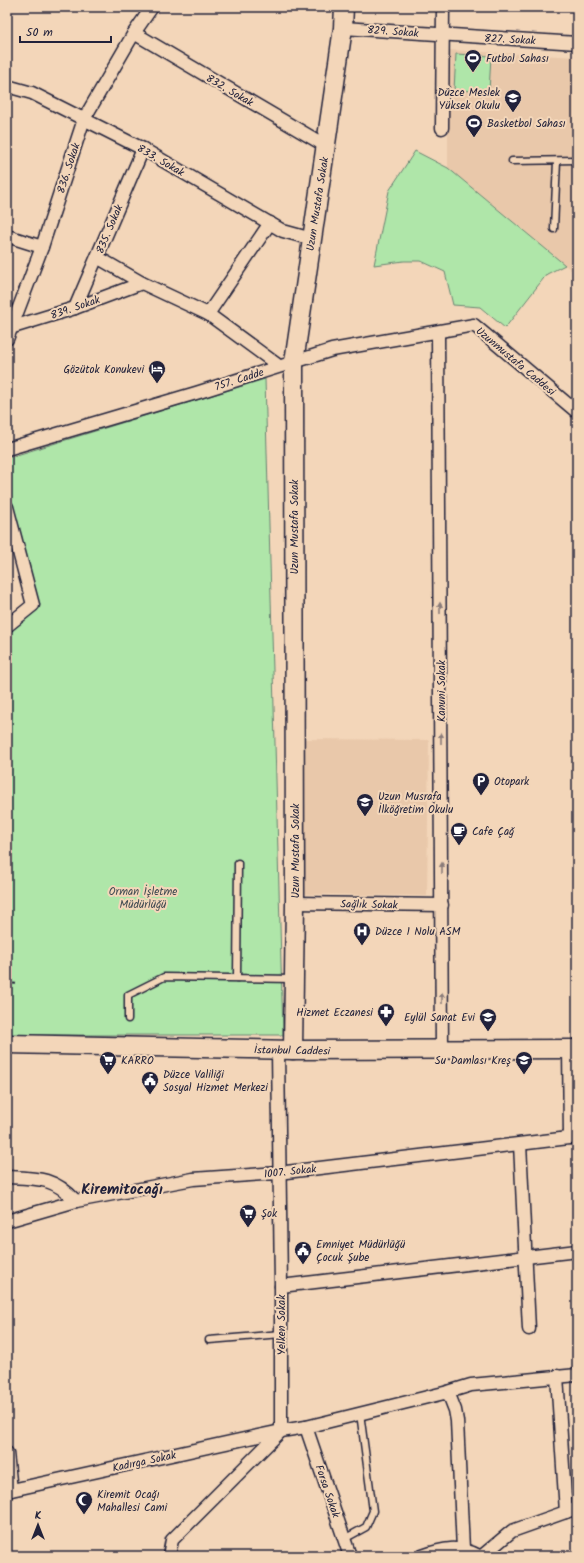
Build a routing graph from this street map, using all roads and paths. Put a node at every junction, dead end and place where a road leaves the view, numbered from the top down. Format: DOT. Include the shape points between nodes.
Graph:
graph roads {
  1 [pos="152,7"];
  2 [pos="344,7"];
  3 [pos="443,7"];
  4 [pos="343,28"];
  5 [pos="134,33"];
  6 [pos="442,35"];
  7 [pos="577,43"];
  8 [pos="7,86"];
  9 [pos="84,119"];
  10 [pos="442,128"];
  11 [pos="326,146"];
  12 [pos="143,149"];
  13 [pos="577,160"];
  14 [pos="512,161"];
  15 [pos="557,161"];
  16 [pos="270,223"];
  17 [pos="554,229"];
  18 [pos="7,236"];
  19 [pos="312,239"];
  20 [pos="42,247"];
  21 [pos="97,257"];
  22 [pos="142,283"];
  23 [pos="75,308"];
  24 [pos="208,314"];
  25 [pos="474,325"];
  26 [pos="10,326"];
  27 [pos="438,332"];
  28 [pos="7,339"];
  29 [pos="286,364"];
  30 [pos="577,412"];
  31 [pos="7,449"];
  32 [pos="7,507"];
  33 [pos="7,626"];
  34 [pos="238,863"];
  35 [pos="295,903"];
  36 [pos="442,904"];
  37 [pos="237,978"];
  38 [pos="294,979"];
  39 [pos="7,983"];
  40 [pos="18,984"];
  41 [pos="128,1019"];
  42 [pos="7,1044"];
  43 [pos="573,1049"];
  44 [pos="285,1050"];
  45 [pos="442,1051"];
  46 [pos="574,1138"];
  47 [pos="520,1144"];
  48 [pos="278,1173"];
  49 [pos="7,1177"];
  50 [pos="76,1201"];
  51 [pos="7,1221"];
  52 [pos="577,1251"];
  53 [pos="526,1257"];
  54 [pos="281,1286"];
  55 [pos="529,1329"];
  56 [pos="281,1334"];
  57 [pos="209,1340"];
  58 [pos="577,1375"];
  59 [pos="557,1376"];
  60 [pos="448,1392"];
  61 [pos="360,1413"];
  62 [pos="306,1427"];
  63 [pos="281,1431"];
  64 [pos="7,1452"];
  65 [pos="9,1490"];
  66 [pos="572,1510"];
  67 [pos="344,1539"];
  68 [pos="463,1549"];
  69 [pos="169,1556"];
  70 [pos="350,1556"];
  71 [pos="422,1556"];
  72 [pos="479,1556"];
  73 [pos="482,1556"];
  1 -- 5 [label="street, 836. Sokak"];
  2 -- 4 [label="street, Uzun Mustafa Sokak"];
  3 -- 6 [label="street"];
  4 -- 6 [label="street, 829. Sokak"];
  4 -- 11 [label="street, Uzun Mustafa Sokak"];
  5 -- 9 [label="street, 836. Sokak"];
  5 -- 11 [label="street, 832. Sokak"];
  6 -- 7 [label="street, 827. Sokak"];
  6 -- 10 [label="street"];
  8 -- 9 [label="street, 833. Sokak" via="32,93"];
  9 -- 12 [label="street, 833. Sokak"];
  9 -- 20 [label="street, 836. Sokak"];
  11 -- 19 [label="street, Uzun Mustafa Sokak"];
  12 -- 16 [label="street, 833. Sokak"];
  12 -- 21 [label="street, 835. Sokak"];
  13 -- 15 [label="lane"];
  14 -- 15 [label="lane"];
  15 -- 17 [label="lane"];
  16 -- 19 [label="street, 833. Sokak" via="283,231"];
  16 -- 24 [label="street"];
  18 -- 20 [label="street"];
  19 -- 29 [label="street, Uzun Mustafa Sokak"];
  20 -- 26 [label="street, 836. Sokak"];
  21 -- 22 [label="street"];
  21 -- 23 [label="street, 835. Sokak"];
  22 -- 23 [label="street, 839. Sokak"];
  22 -- 24 [label="street"];
  23 -- 26 [label="street, 839. Sokak"];
  24 -- 29 [label="street"];
  25 -- 27 [label="street, 757. Cadde"];
  25 -- 30 [label="street, Uzunmustafa Caddesi"];
  26 -- 28 [label="street, 836. Sokak"];
  27 -- 29 [label="street, 757. Cadde" via="332,350"];
  36 -- 27 [label="street, Kanuni Sokak, one-way"];
  29 -- 31 [label="street, 757. Cadde"];
  29 -- 35 [label="street, Uzun Mustafa Sokak"];
  32 -- 33 [label="street" via="33,605"];
  34 -- 37 [label="lane"];
  35 -- 36 [label="street, Sağlık Sokak"];
  35 -- 38 [label="street, Uzun Mustafa Sokak"];
  45 -- 36 [label="street, Kanuni Sokak, one-way"];
  37 -- 38 [label="lane"];
  37 -- 41 [label="lane" via="164,977 128,995"];
  38 -- 44 [label="street, Uzun Mustafa Sokak"];
  39 -- 40 [label="path"];
  42 -- 44 [label="street, İstanbul Caddesi"];
  43 -- 45 [label="street, İstanbul Caddesi"];
  43 -- 46 [label="street"];
  44 -- 45 [label="street, İstanbul Caddesi"];
  44 -- 48 [label="street, Yelken Sokak"];
  46 -- 47 [label="street, 1007. Sokak"];
  47 -- 48 [label="street, 1007. Sokak"];
  47 -- 53 [label="street"];
  48 -- 50 [label="street, 1007. Sokak" via="193,1179"];
  48 -- 54 [label="street, Yelken Sokak"];
  49 -- 50 [label="street" via="46,1180 67,1191"];
  50 -- 51 [label="street, 1007. Sokak"];
  52 -- 53 [label="street"];
  53 -- 54 [label="street"];
  53 -- 55 [label="street"];
  54 -- 56 [label="street, Yelken Sokak"];
  56 -- 57 [label="lane"];
  56 -- 63 [label="street, Yelken Sokak"];
  58 -- 59 [label="street, Kadırga Sokak"];
  59 -- 60 [label="street, Kadırga Sokak" via="471,1385"];
  59 -- 66 [label="street"];
  60 -- 61 [label="street, Kadırga Sokak"];
  60 -- 68 [label="street" via="455,1410"];
  61 -- 62 [label="street, Kadırga Sokak"];
  61 -- 67 [label="lane" via="373,1511 366,1527"];
  62 -- 63 [label="street, Kadırga Sokak"];
  62 -- 67 [label="street, Forsa Sokak"];
  63 -- 65 [label="street, Kadırga Sokak"];
  63 -- 69 [label="street" via="172,1540"];
  64 -- 65 [label="street"];
  66 -- 73 [label="street" via="512,1531"];
  67 -- 70 [label="street, Forsa Sokak"];
  68 -- 71 [label="street" via="444,1548"];
  68 -- 72 [label="street"];
}
